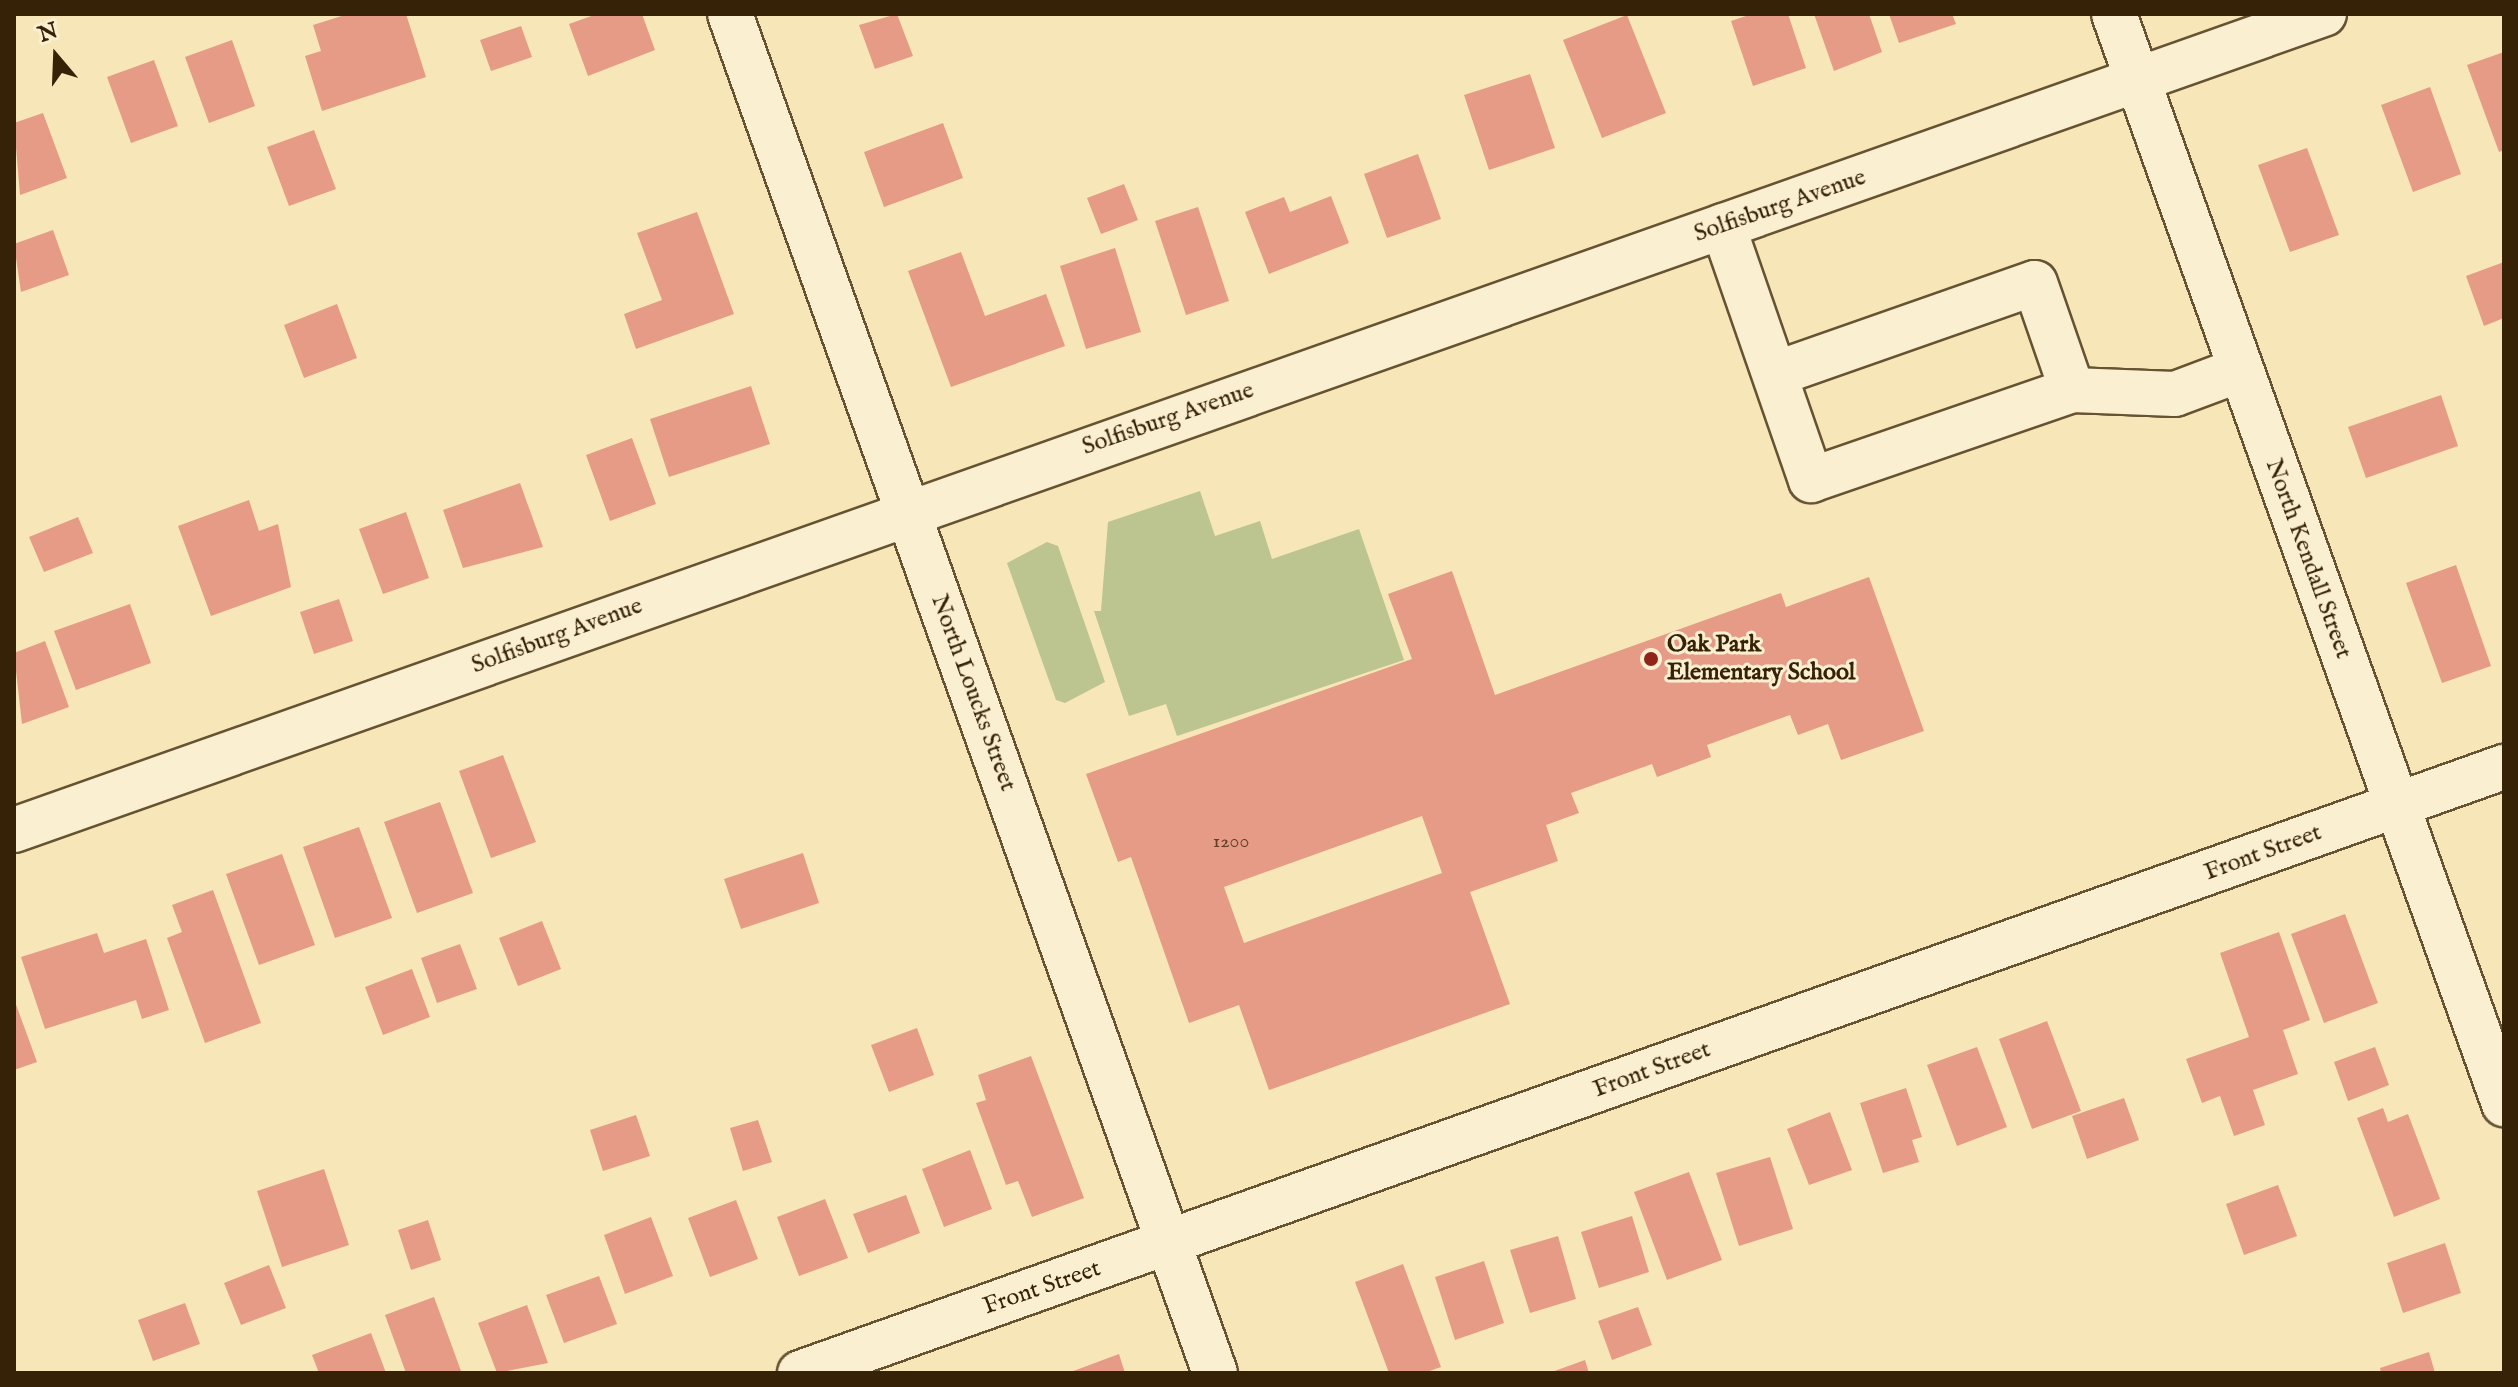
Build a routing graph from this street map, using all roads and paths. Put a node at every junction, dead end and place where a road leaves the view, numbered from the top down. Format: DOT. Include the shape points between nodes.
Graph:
graph roads {
  1 [pos="730,14"];
  2 [pos="2114,14"];
  3 [pos="2324,14"];
  4 [pos="2138,81"];
  5 [pos="1723,226"];
  6 [pos="2239,370"];
  7 [pos="1775,374"];
  8 [pos="2072,390"];
  9 [pos="908,510"];
  10 [pos="2504,767"];
  11 [pos="2398,805"];
  12 [pos="14,830"];
  13 [pos="2504,1104"];
  14 [pos="1169,1242"];
  15 [pos="800,1373"];
  16 [pos="1215,1373"];
  1 -- 9 [label="street, North Loucks Street"];
  2 -- 4 [label="street, North Kendall Street"];
  3 -- 4 [label="street, Solfisburg Avenue"];
  4 -- 5 [label="street, Solfisburg Avenue"];
  4 -- 6 [label="street, North Kendall Street"];
  5 -- 7 [label="street"];
  5 -- 9 [label="street, Solfisburg Avenue"];
  6 -- 8 [label="street" via="2175,394"];
  6 -- 11 [label="street, North Kendall Street"];
  7 -- 8 [label="street" via="1811,480"];
  7 -- 8 [label="street" via="2035,283"];
  9 -- 12 [label="street, Solfisburg Avenue"];
  9 -- 14 [label="street, North Loucks Street"];
  10 -- 11 [label="street, Front Street"];
  11 -- 13 [label="street, North Kendall Street"];
  11 -- 14 [label="street, Front Street"];
  14 -- 15 [label="street, Front Street"];
  14 -- 16 [label="street, North Loucks Street"];
}
